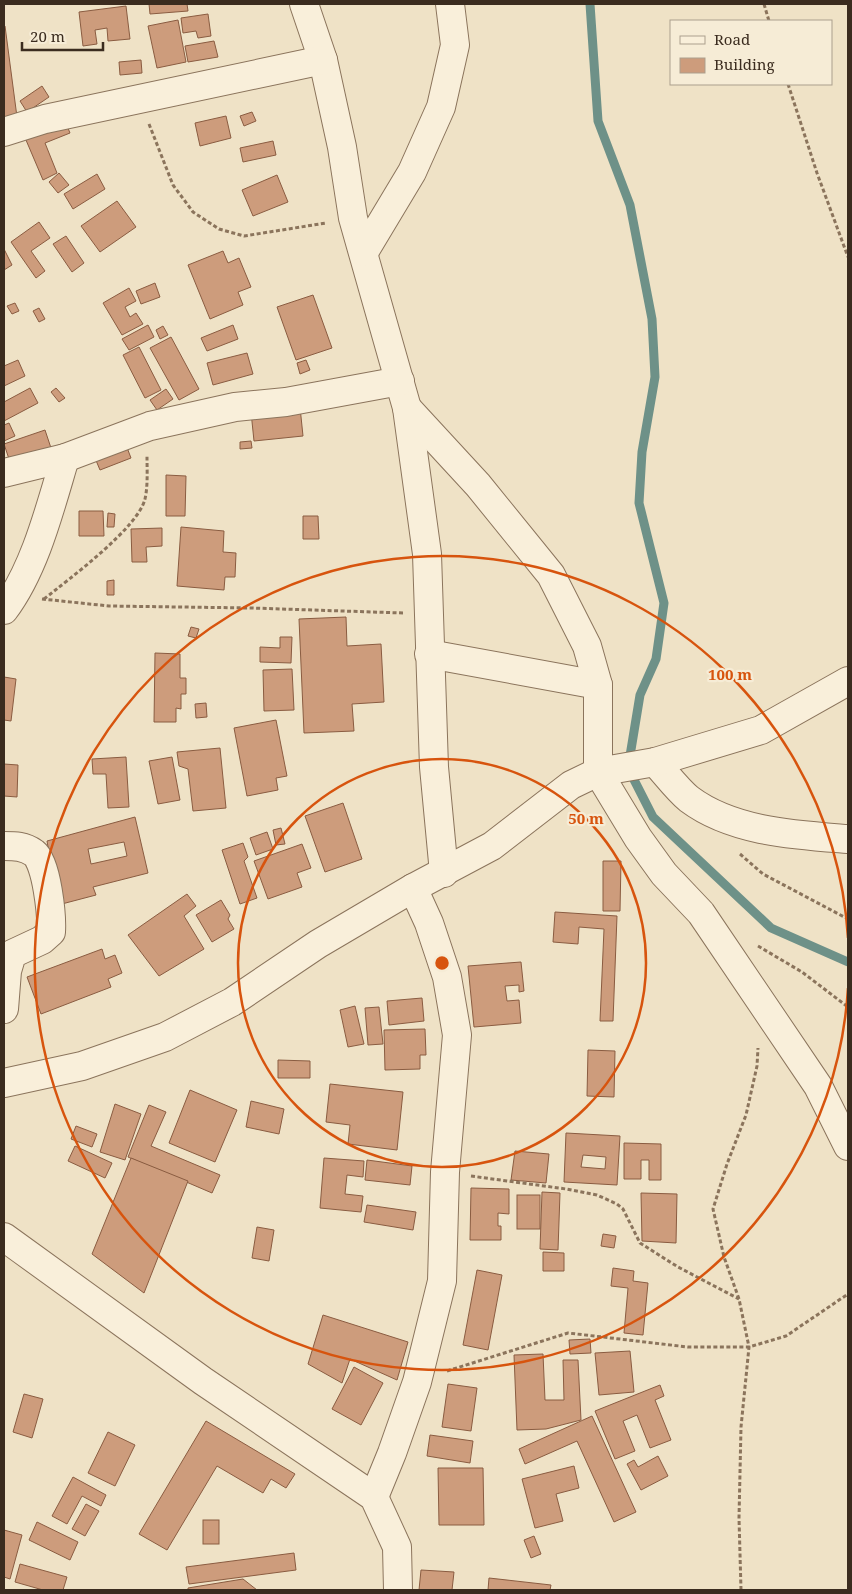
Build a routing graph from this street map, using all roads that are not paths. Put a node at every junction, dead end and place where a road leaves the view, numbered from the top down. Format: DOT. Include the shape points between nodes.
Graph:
graph roads {
  1 [pos="304,4"];
  2 [pos="450,4"];
  3 [pos="323,60"];
  4 [pos="4,132"];
  5 [pos="364,252"];
  6 [pos="400,381"];
  7 [pos="407,408"];
  8 [pos="64,458"];
  9 [pos="4,473"];
  10 [pos="11,600"];
  11 [pos="429,654"];
  12 [pos="848,681"];
  13 [pos="598,685"];
  14 [pos="654,762"];
  15 [pos="598,772"];
  16 [pos="848,840"];
  17 [pos="4,846"];
  18 [pos="444,873"];
  19 [pos="413,888"];
  20 [pos="4,1009"];
  21 [pos="4,1083"];
  22 [pos="848,1146"];
  23 [pos="4,1237"];
  24 [pos="374,1497"];
  25 [pos="398,1590"];
  1 -- 3 [label="street"];
  2 -- 5 [label="street" via="455,45 441,107 412,172"];
  3 -- 4 [label="street" via="45,120"];
  3 -- 5 [label="street" via="353,218"];
  5 -- 6 [label="street"];
  6 -- 7 [label="street"];
  6 -- 8 [label="street" via="286,402 235,407 150,426"];
  7 -- 11 [label="street" via="428,554"];
  7 -- 13 [label="street" via="478,485 551,575 587,646"];
  8 -- 9 [label="street"];
  8 -- 10 [label="street" via="52,503"];
  11 -- 13 [label="street"];
  11 -- 18 [label="street" via="434,767"];
  12 -- 14 [label="street" via="760,730"];
  13 -- 15 [label="street"];
  14 -- 15 [label="street"];
  14 -- 16 [label="street" via="689,798 714,814 751,827"];
  15 -- 18 [label="street" via="549,800 492,846"];
  15 -- 22 [label="street" via="638,838 664,874 701,913 818,1086"];
  17 -- 20 [label="street" via="20,846 35,854 41,863 52,916 51,932 42,940 12,954 7,971"];
  18 -- 19 [label="street"];
  19 -- 21 [label="street" via="318,944 232,1002 165,1037 82,1066"];
  19 -- 24 [label="street" via="429,923 447,978 457,1035 445,1172 442,1281 417,1382"];
  23 -- 24 [label="street" via="202,1381"];
  24 -- 25 [label="street" via="397,1548"];
}
